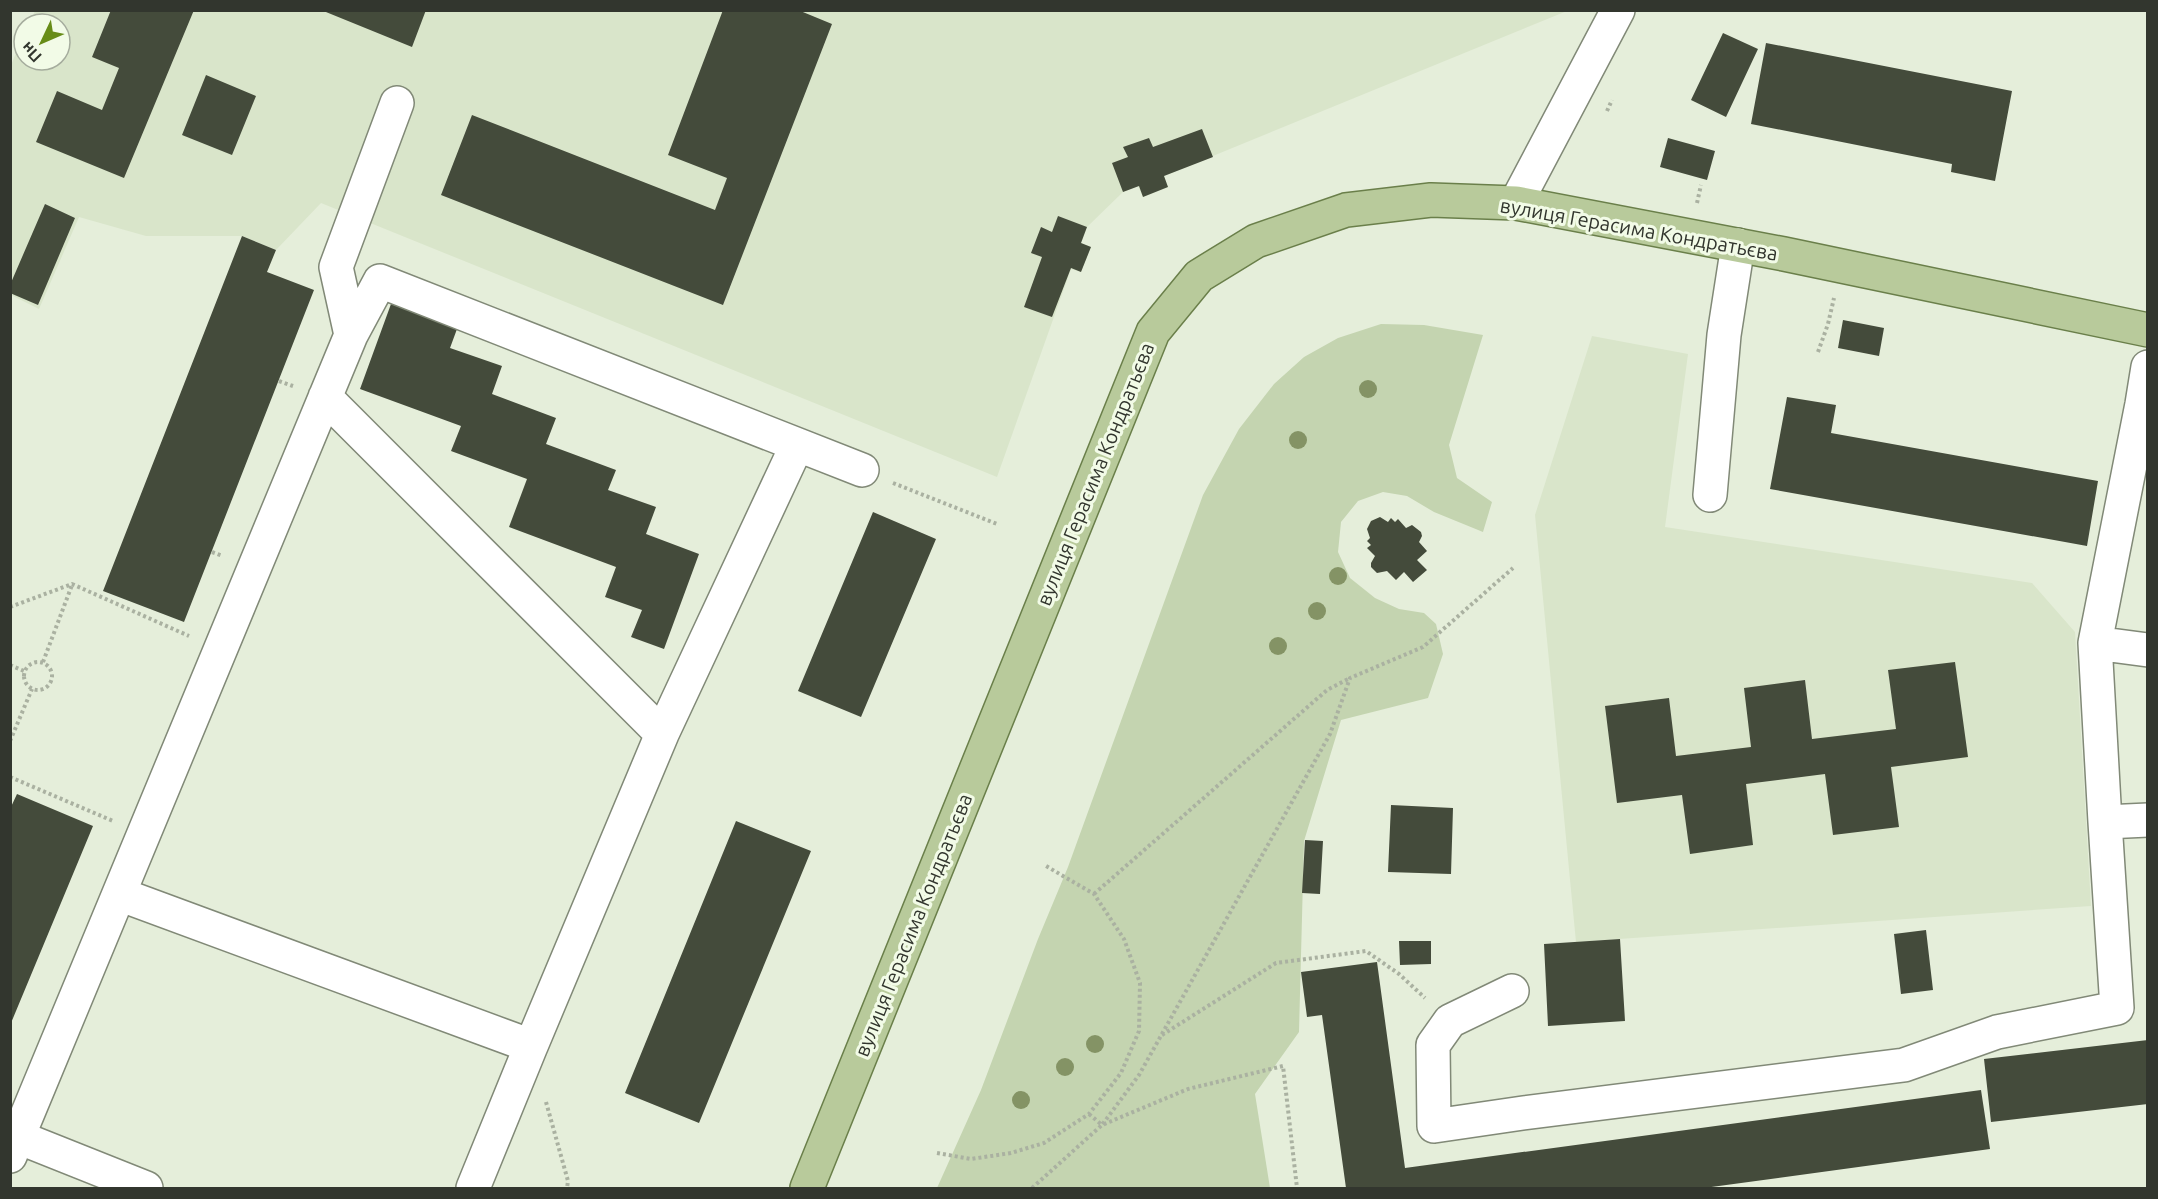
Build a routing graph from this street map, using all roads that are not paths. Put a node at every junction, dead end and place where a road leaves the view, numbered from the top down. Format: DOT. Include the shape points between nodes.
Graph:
graph roads {
  1 [pos="1618,10"];
  2 [pos="397,103"];
  3 [pos="1516,203"];
  4 [pos="1738,245"];
  5 [pos="2148,330"];
  6 [pos="351,335"];
  7 [pos="2148,368"];
  8 [pos="325,398"];
  9 [pos="796,445"];
  10 [pos="862,470"];
  11 [pos="1710,495"];
  12 [pos="2094,643"];
  13 [pos="2148,650"];
  14 [pos="662,734"];
  15 [pos="2148,820"];
  16 [pos="2105,822"];
  17 [pos="119,894"];
  18 [pos="1512,992"];
  19 [pos="531,1046"];
  20 [pos="14,1147"];
  21 [pos="146,1188"];
  22 [pos="473,1188"];
  23 [pos="807,1188"];
  1 -- 3 [label="street"];
  2 -- 6 [label="street" via="336,267"];
  3 -- 4 [label="main road, вулиця Герасима Кондратьєва"];
  3 -- 23 [label="main road, вулиця Герасима Кондратьєва" via="1431,200 1346,210 1256,241 1199,276 1153,332"];
  4 -- 5 [label="main road, вулиця Герасима Кондратьєва"];
  4 -- 11 [label="street" via="1724,335"];
  6 -- 8 [label="street"];
  6 -- 9 [label="street" via="380,281"];
  7 -- 12 [label="street"];
  8 -- 14 [label="street"];
  8 -- 17 [label="street"];
  9 -- 10 [label="street"];
  9 -- 14 [label="street"];
  12 -- 13 [label="street"];
  12 -- 16 [label="street"];
  14 -- 19 [label="street"];
  15 -- 16 [label="street"];
  16 -- 18 [label="street" via="2117,1008 1997,1032 1904,1065 1434,1126 1433,1044 1450,1021"];
  17 -- 19 [label="street"];
  17 -- 20 [label="street"];
  19 -- 22 [label="street"];
  20 -- 21 [label="street"];
}
